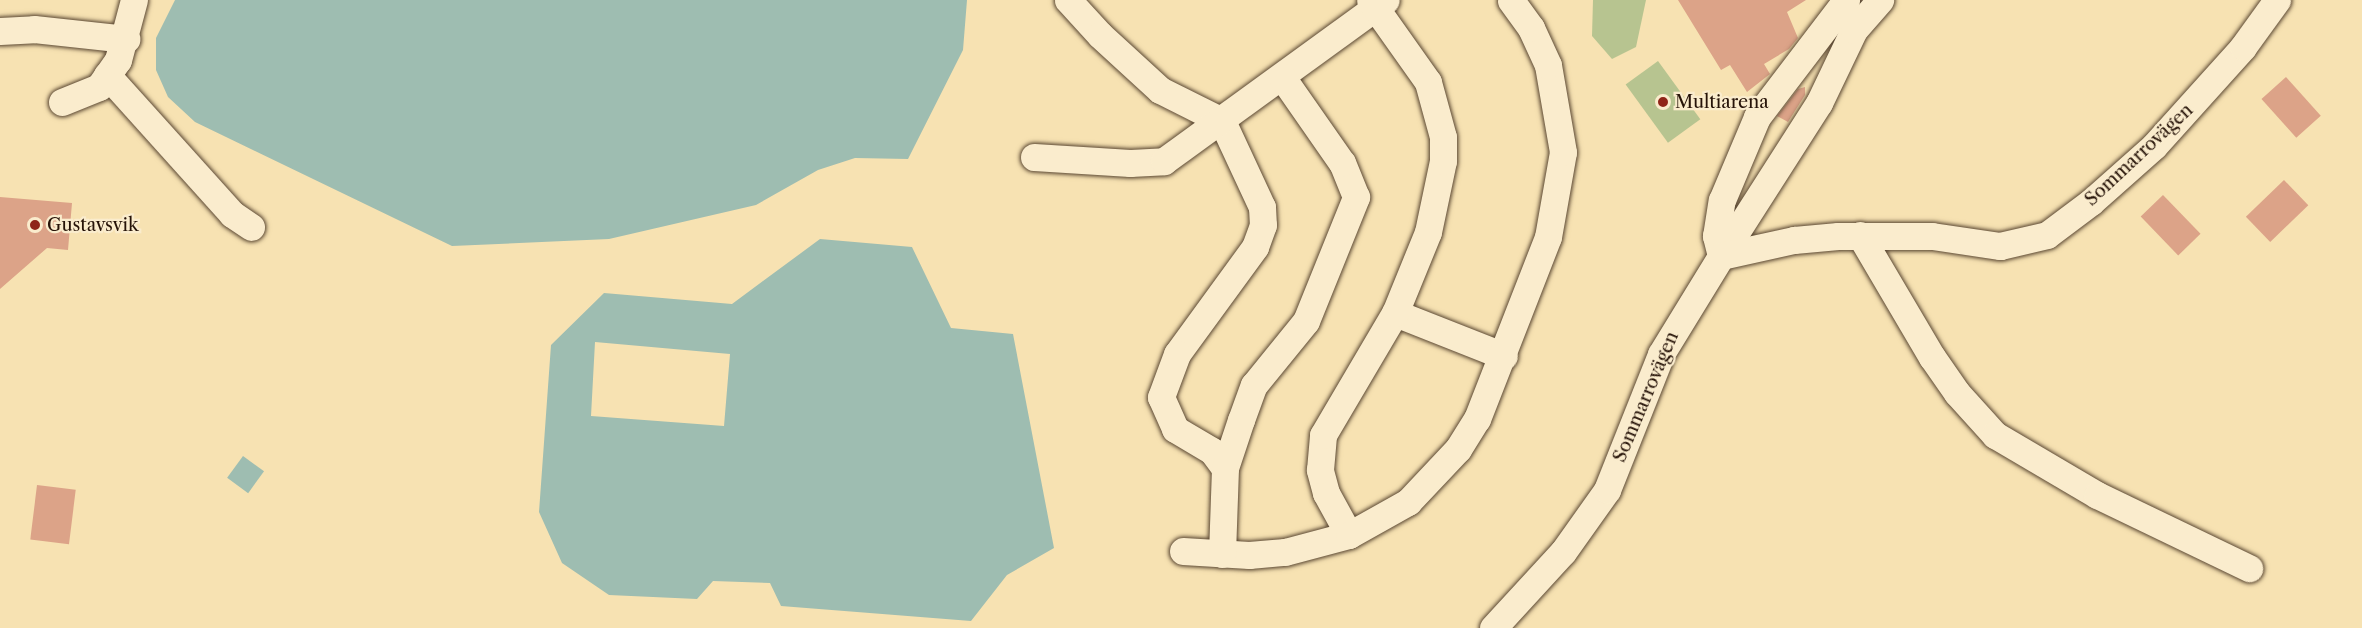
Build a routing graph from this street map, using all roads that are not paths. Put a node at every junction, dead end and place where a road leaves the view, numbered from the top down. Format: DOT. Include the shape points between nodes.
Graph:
graph roads {
  1 [pos="134,0"];
  2 [pos="1068,0"];
  3 [pos="1511,0"];
  4 [pos="1846,0"];
  5 [pos="1880,0"];
  6 [pos="2277,0"];
  7 [pos="1377,3"];
  8 [pos="0,32"];
  9 [pos="126,39"];
  10 [pos="1798,67"];
  11 [pos="107,75"];
  12 [pos="1282,77"];
  13 [pos="1826,87"];
  14 [pos="62,102"];
  15 [pos="1222,121"];
  16 [pos="1034,157"];
  17 [pos="251,227"];
  18 [pos="1860,235"];
  19 [pos="1721,256"];
  20 [pos="1395,313"];
  21 [pos="1504,356"];
  22 [pos="1225,468"];
  23 [pos="1349,535"];
  24 [pos="1183,551"];
  25 [pos="1221,554"];
  26 [pos="2249,568"];
  27 [pos="1493,628"];
  1 -- 9 [label="street"];
  2 -- 15 [label="street" via="1160,90"];
  3 -- 21 [label="street" via="1531,28 1548,65 1563,152 1548,237"];
  4 -- 10 [label="street"];
  5 -- 13 [label="street" via="1854,30"];
  6 -- 18 [label="street, Sommarrovägen" via="2243,47 2154,146 2047,235 2000,246 1932,236"];
  7 -- 12 [label="street"];
  7 -- 20 [label="street" via="1428,82 1443,136 1437,196 1428,232"];
  8 -- 9 [label="street" via="34,29"];
  9 -- 11 [label="street"];
  10 -- 13 [label="street"];
  10 -- 19 [label="street" via="1763,108 1736,161 1722,200 1716,236"];
  11 -- 14 [label="street" via="99,87"];
  11 -- 17 [label="street" via="232,214"];
  12 -- 15 [label="street"];
  12 -- 22 [label="street" via="1342,163 1356,197 1306,321 1254,385"];
  13 -- 19 [label="street"];
  15 -- 16 [label="street" via="1180,152 1151,164"];
  15 -- 22 [label="street" via="1254,184 1263,225 1255,247 1177,354 1161,397 1175,429 1212,451"];
  18 -- 19 [label="street, Sommarrovägen" via="1794,240"];
  18 -- 26 [label="street" via="1932,357 1957,393 1995,435 2097,495"];
  19 -- 27 [label="street, Sommarrovägen" via="1661,354 1607,490 1563,552"];
  20 -- 21 [label="street"];
  20 -- 23 [label="street" via="1323,435 1319,452 1326,494"];
  21 -- 23 [label="street" via="1477,419 1458,449 1408,502"];
  22 -- 25 [label="street"];
  23 -- 25 [label="street" via="1285,552"];
  24 -- 25 [label="street"];
}
